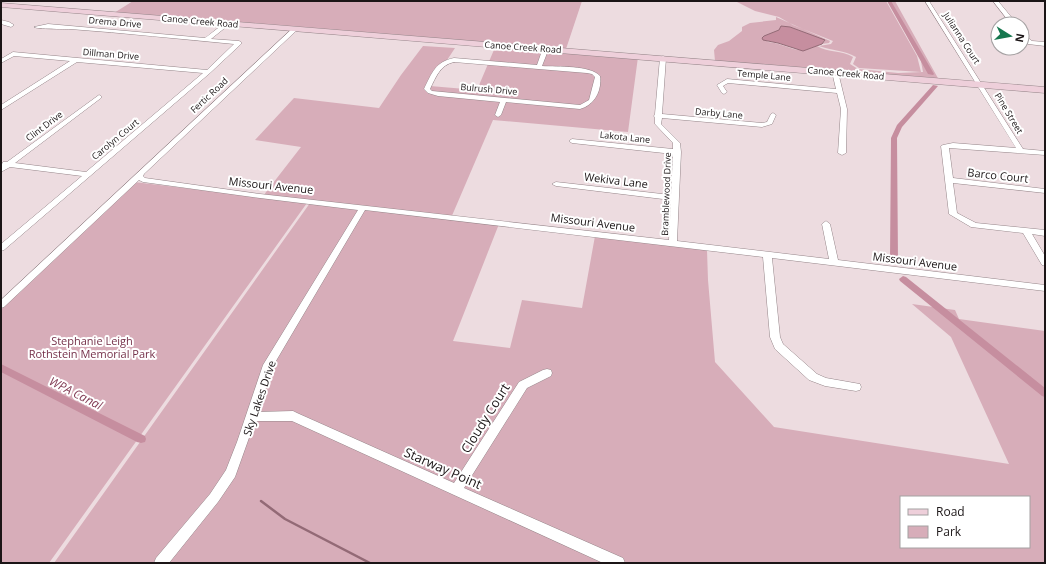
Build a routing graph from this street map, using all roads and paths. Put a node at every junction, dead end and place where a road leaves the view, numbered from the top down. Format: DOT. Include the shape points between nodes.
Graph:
graph roads {
  1 [pos="928,1"];
  2 [pos="995,1"];
  3 [pos="1,5"];
  4 [pos="1007,16"];
  5 [pos="1,22"];
  6 [pos="228,23"];
  7 [pos="11,25"];
  8 [pos="37,27"];
  9 [pos="295,29"];
  10 [pos="208,39"];
  11 [pos="239,43"];
  12 [pos="1030,43"];
  13 [pos="1045,44"];
  14 [pos="546,48"];
  15 [pos="663,58"];
  16 [pos="1,60"];
  17 [pos="76,60"];
  18 [pos="539,67"];
  19 [pos="208,72"];
  20 [pos="835,72"];
  21 [pos="980,84"];
  22 [pos="1045,90"];
  23 [pos="840,91"];
  24 [pos="724,92"];
  25 [pos="99,97"];
  26 [pos="504,100"];
  27 [pos="1,108"];
  28 [pos="498,115"];
  29 [pos="773,115"];
  30 [pos="657,116"];
  31 [pos="572,141"];
  32 [pos="1021,151"];
  33 [pos="677,152"];
  34 [pos="842,153"];
  35 [pos="1045,153"];
  36 [pos="1,163"];
  37 [pos="9,164"];
  38 [pos="1,170"];
  39 [pos="87,174"];
  40 [pos="139,177"];
  41 [pos="949,180"];
  42 [pos="556,184"];
  43 [pos="1045,191"];
  44 [pos="674,198"];
  45 [pos="363,207"];
  46 [pos="826,224"];
  47 [pos="1026,231"];
  48 [pos="1045,233"];
  49 [pos="673,243"];
  50 [pos="1,248"];
  51 [pos="767,255"];
  52 [pos="834,263"];
  53 [pos="1045,263"];
  54 [pos="1045,288"];
  55 [pos="1,305"];
  56 [pos="547,373"];
  57 [pos="856,387"];
  58 [pos="252,417"];
  59 [pos="456,490"];
  60 [pos="161,563"];
  61 [pos="618,563"];
  1 -- 21 [label="street, Julianna Court"];
  2 -- 4 [label="street"];
  3 -- 6 [label="main road, Canoe Creek Road"];
  5 -- 7 [label="street"];
  6 -- 9 [label="main road, Canoe Creek Road"];
  6 -- 10 [label="street"];
  8 -- 10 [label="street, Drema Drive" via="69,27"];
  9 -- 14 [label="main road, Canoe Creek Road"];
  9 -- 40 [label="street, Fertic Road" via="140,173"];
  10 -- 11 [label="street, Drema Drive"];
  11 -- 19 [label="street, Carolyn Court"];
  12 -- 13 [label="street"];
  14 -- 15 [label="main road, Canoe Creek Road"];
  14 -- 18 [label="street"];
  15 -- 20 [label="main road, Canoe Creek Road"];
  15 -- 30 [label="street"];
  16 -- 17 [label="street, Dillman Drive" via="13,54"];
  17 -- 19 [label="street, Dillman Drive"];
  17 -- 27 [label="street"];
  18 -- 26 [label="street, Bulrush Drive" via="594,73 598,76 592,102 580,107"];
  18 -- 26 [label="street, Bulrush Drive" via="447,61 441,64 427,89 438,94"];
  19 -- 39 [label="street, Carolyn Court"];
  20 -- 21 [label="main road, Canoe Creek Road"];
  20 -- 23 [label="street"];
  21 -- 22 [label="main road, Canoe Creek Road"];
  21 -- 32 [label="street, Pine Street"];
  23 -- 24 [label="street, Temple Lane" via="727,81 720,85"];
  23 -- 34 [label="street" via="844,109"];
  25 -- 37 [label="street, Clint Drive"];
  26 -- 28 [label="street"];
  29 -- 30 [label="street, Darby Lane" via="770,123 762,125"];
  30 -- 33 [label="street, Bramblewood Drive" via="658,124 676,143"];
  31 -- 33 [label="street, Lakota Lane"];
  32 -- 35 [label="street"];
  32 -- 41 [label="street" via="946,146"];
  33 -- 44 [label="street, Bramblewood Drive"];
  36 -- 37 [label="street"];
  37 -- 38 [label="street, Clint Drive"];
  37 -- 39 [label="street"];
  39 -- 50 [label="street, Carolyn Court"];
  40 -- 45 [label="street, Missouri Avenue" via="143,180"];
  40 -- 55 [label="street, Fertic Road"];
  41 -- 43 [label="street, Barco Court"];
  41 -- 47 [label="street" via="953,214 962,220 974,225"];
  42 -- 44 [label="street, Wekiva Lane"];
  44 -- 49 [label="street, Bramblewood Drive"];
  45 -- 49 [label="street, Missouri Avenue"];
  45 -- 58 [label="street, Sky Lakes Drive" via="268,365"];
  46 -- 52 [label="street"];
  47 -- 48 [label="street"];
  47 -- 53 [label="street"];
  49 -- 51 [label="street, Missouri Avenue"];
  51 -- 52 [label="street, Missouri Avenue"];
  51 -- 57 [label="street" via="775,336 779,346 813,377 825,382"];
  52 -- 54 [label="street, Missouri Avenue"];
  56 -- 59 [label="street, Cloudy Court" via="523,385"];
  58 -- 59 [label="street, Starway Point" via="293,416"];
  58 -- 60 [label="street, Sky Lakes Drive" via="231,473"];
  59 -- 61 [label="street, Starway Point"];
}
